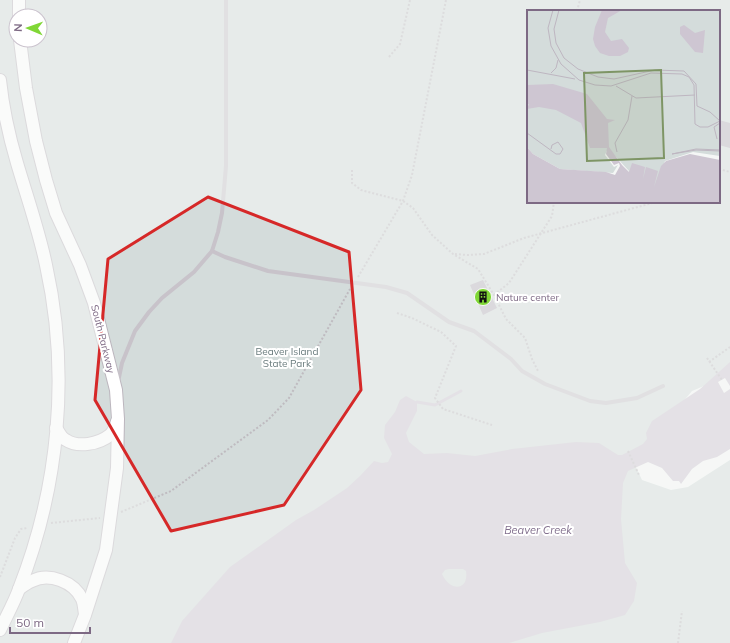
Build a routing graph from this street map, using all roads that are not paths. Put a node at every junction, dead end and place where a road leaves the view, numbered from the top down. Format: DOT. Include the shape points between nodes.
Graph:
graph roads {
  1 [pos="226,0"];
  2 [pos="21,48"];
  3 [pos="0,80"];
  4 [pos="212,250"];
  5 [pos="663,386"];
  6 [pos="116,390"];
  7 [pos="118,419"];
  8 [pos="56,428"];
  9 [pos="19,589"];
  10 [pos="85,615"];
  11 [pos="0,630"];
  12 [pos="74,643"];
  1 -- 4 [label="lane" via="226,166 222,213"];
  2 -- 6 [label="street, South Parkway" via="27,96 46,180 56,213 94,303"];
  3 -- 8 [label="street" via="9,133 49,279 58,354"];
  4 -- 5 [label="lane" via="268,271 386,287 407,293 449,322 474,331 511,359 522,371 545,384 590,401 606,403 637,398"];
  4 -- 6 [label="lane" via="194,272 157,303 135,331 122,363"];
  6 -- 7 [label="street, South Parkway"];
  7 -- 8 [label="street" via="110,435 91,444 66,441"];
  7 -- 10 [label="street, South Parkway" via="117,468 106,550"];
  8 -- 9 [label="street" via="53,464 40,525"];
  9 -- 10 [label="street" via="40,578 53,578 68,583 83,600"];
  9 -- 11 [label="street"];
  10 -- 12 [label="street, South Parkway"];
}
